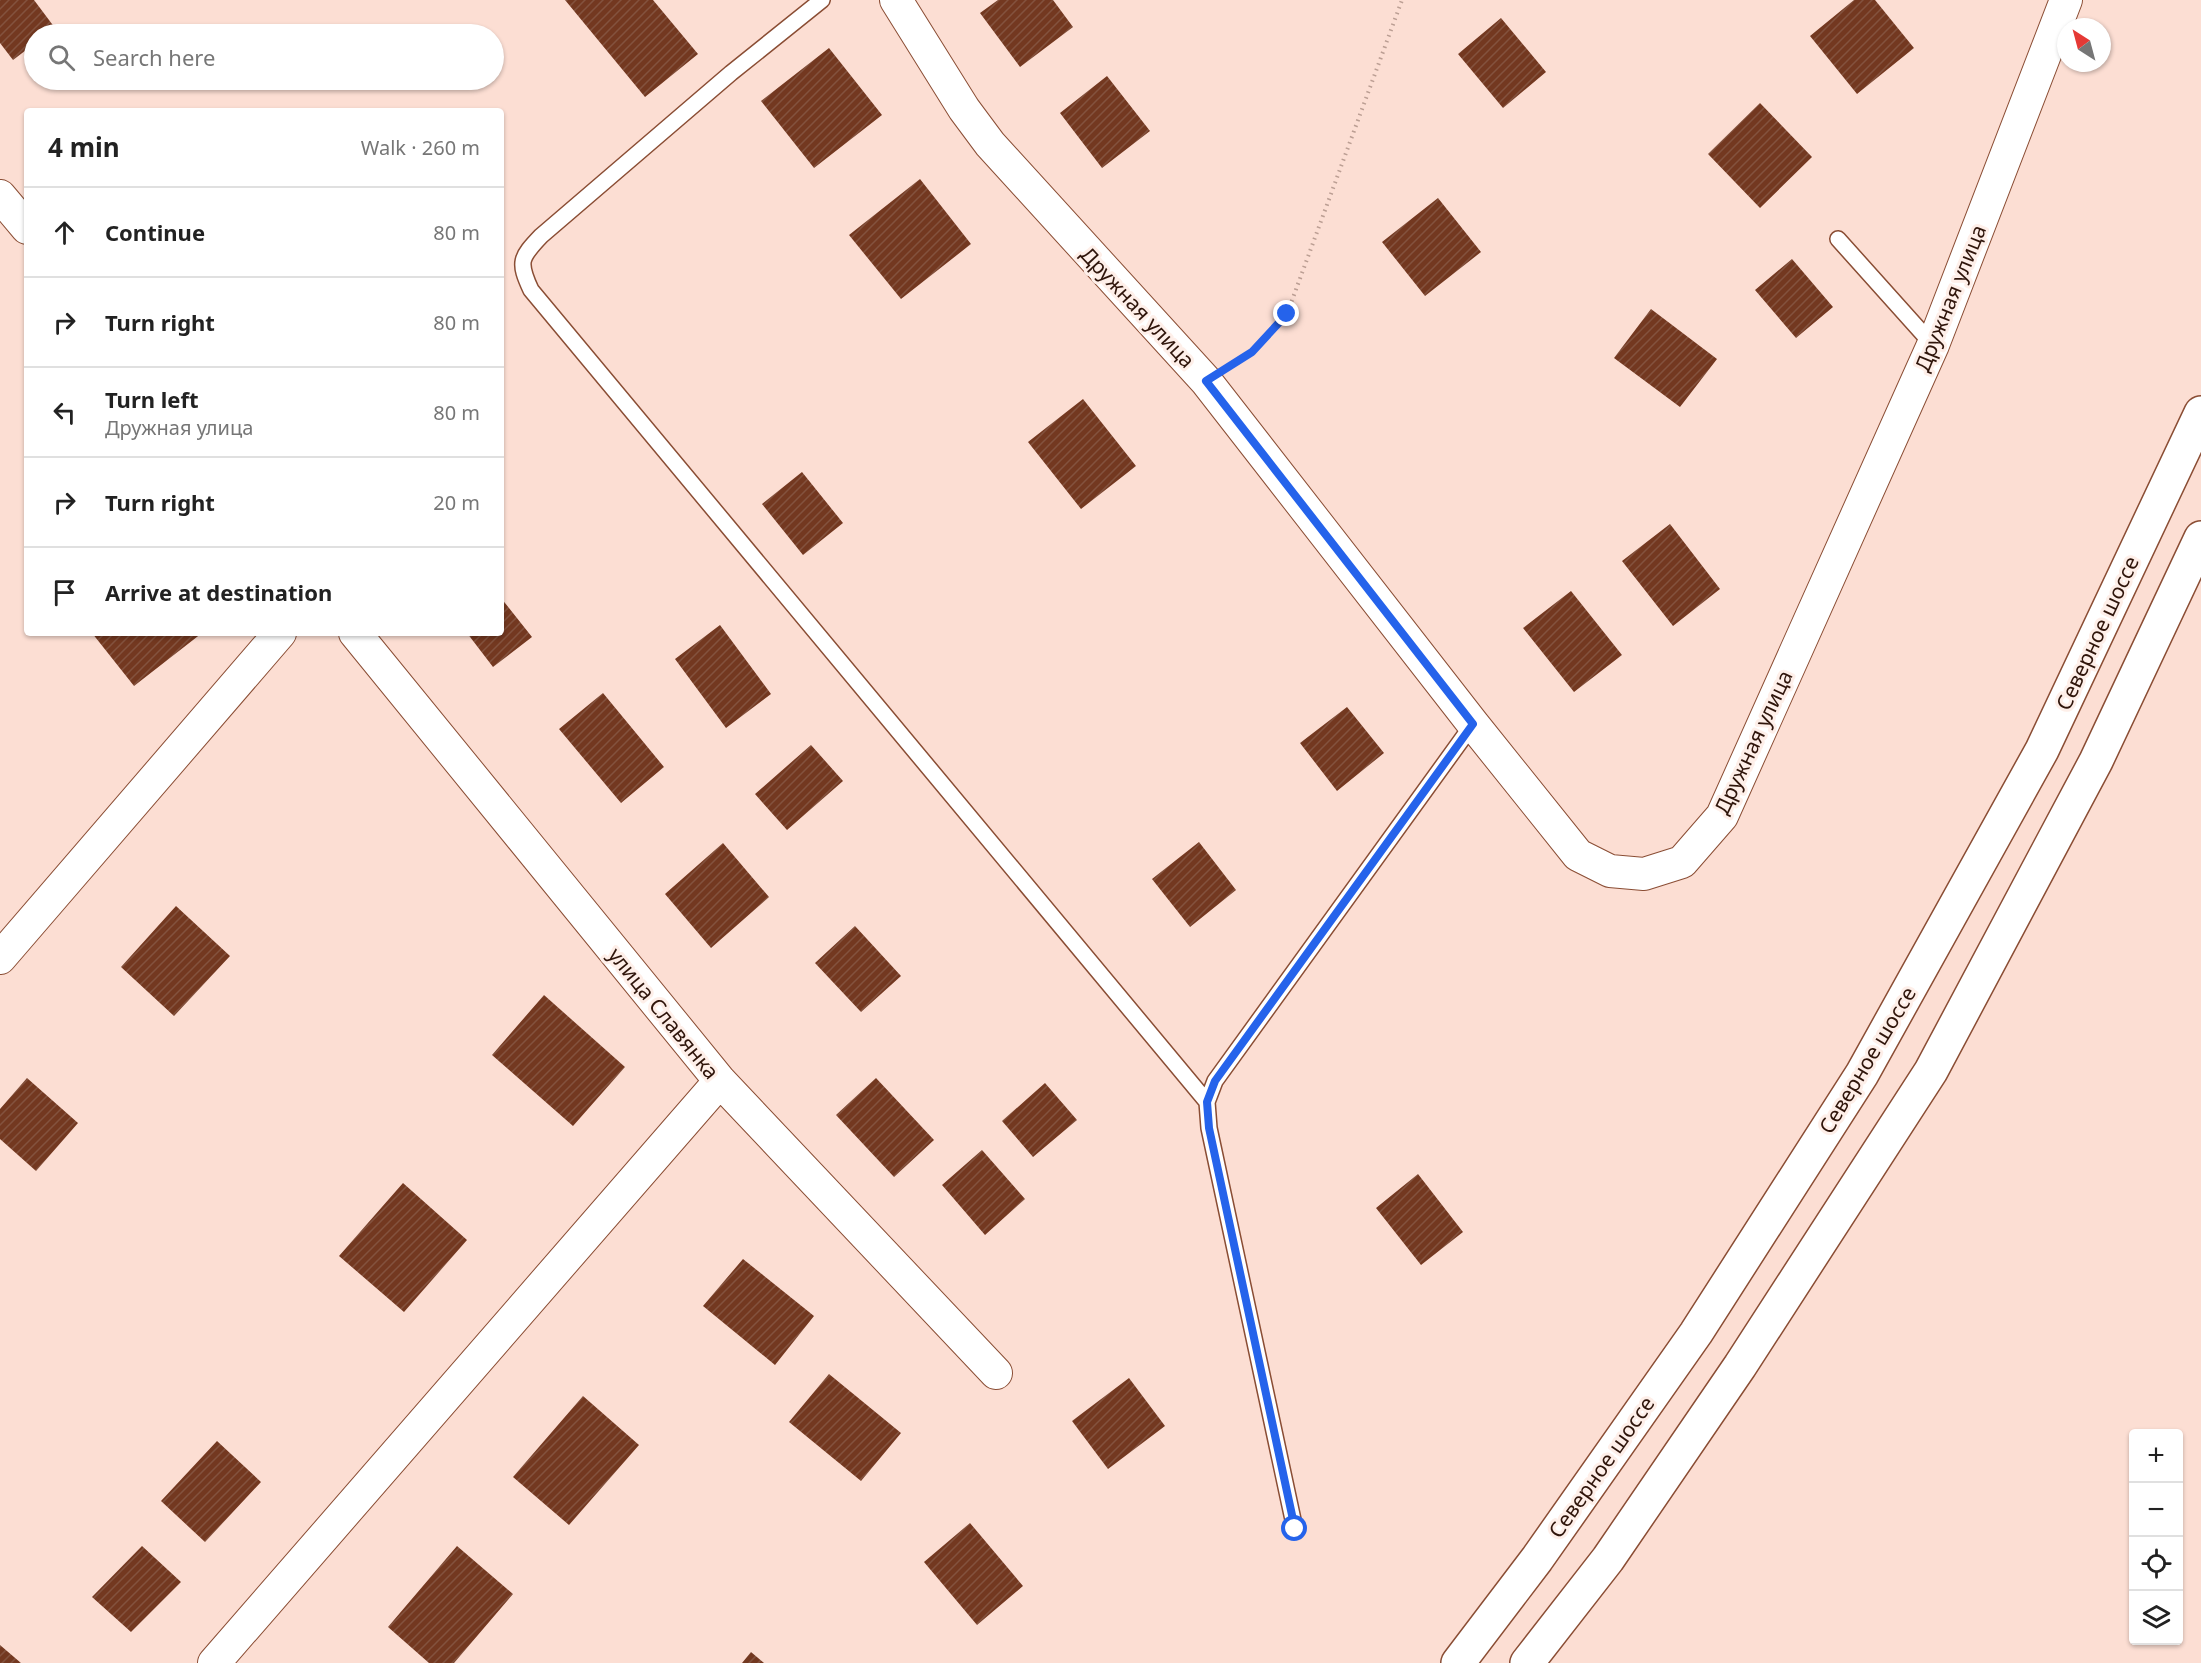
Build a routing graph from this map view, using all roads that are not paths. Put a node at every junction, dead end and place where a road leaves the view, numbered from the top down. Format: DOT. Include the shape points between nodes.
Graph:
graph roads {
  1 [pos="822,0"];
  2 [pos="896,0"];
  3 [pos="2066,0"];
  4 [pos="0,196"];
  5 [pos="24,224"];
  6 [pos="1838,238"];
  7 [pos="1933,345"];
  8 [pos="2201,413"];
  9 [pos="2201,538"];
  10 [pos="277,636"];
  11 [pos="357,636"];
  12 [pos="1473,724"];
  13 [pos="0,958"];
  14 [pos="720,1081"];
  15 [pos="1207,1102"];
  16 [pos="996,1373"];
  17 [pos="1295,1529"];
  18 [pos="214,1663"];
  19 [pos="1458,1663"];
  20 [pos="1527,1663"];
  1 -- 15 [label="lane" via="541,236 526,251 522,271 531,290"];
  2 -- 12 [label="street, Дружная улица" via="990,144 1206,381"];
  3 -- 7 [label="street, Дружная улица"];
  4 -- 5 [label="street"];
  6 -- 7 [label="lane"];
  7 -- 12 [label="street, Дружная улица" via="1722,816 1682,862 1644,874 1610,872 1578,855"];
  8 -- 19 [label="main road, Северное шоссе" via="2042,750 1862,1074 1696,1333 1537,1559"];
  9 -- 20 [label="main road" via="2096,761 1931,1071 1740,1366 1608,1559"];
  10 -- 13 [label="street"];
  11 -- 14 [label="street, улица Славянка"];
  12 -- 15 [label="lane" via="1215,1081"];
  14 -- 16 [label="street, улица Славянка"];
  14 -- 18 [label="street"];
  15 -- 17 [label="lane" via="1209,1128"];
}
